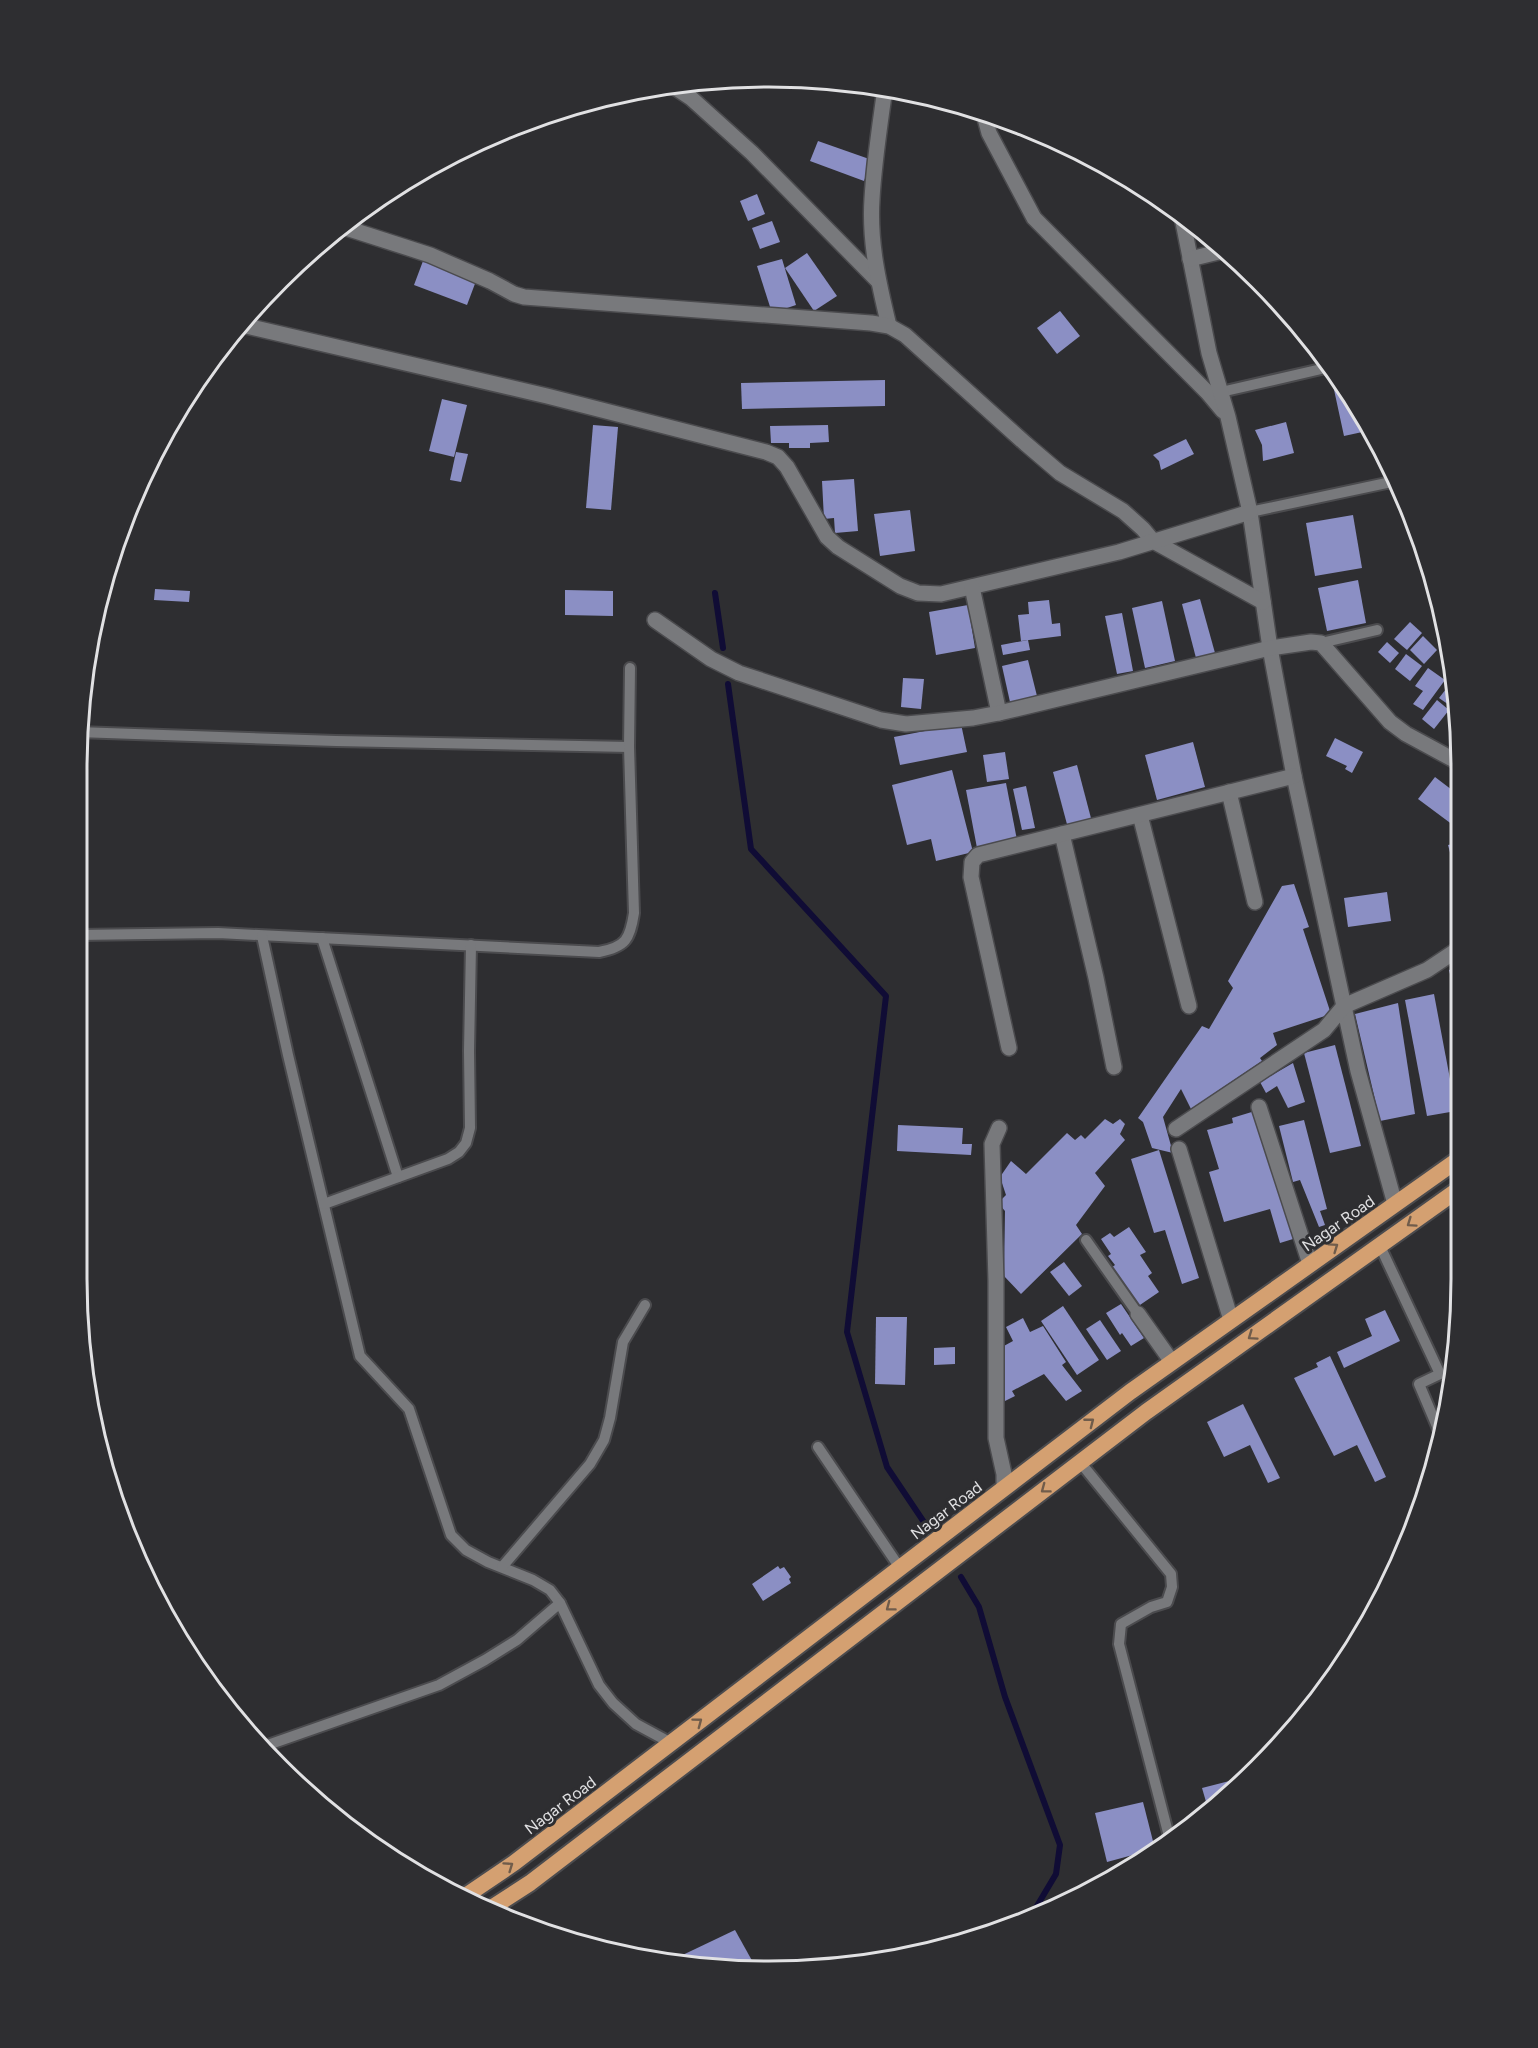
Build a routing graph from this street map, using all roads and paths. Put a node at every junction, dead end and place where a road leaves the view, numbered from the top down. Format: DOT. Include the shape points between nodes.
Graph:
graph roads {
  1 [pos="682,93"];
  2 [pos="884,97"];
  3 [pos="986,122"];
  4 [pos="1184,228"];
  5 [pos="352,230"];
  6 [pos="1215,253"];
  7 [pos="1190,259"];
  8 [pos="878,281"];
  9 [pos="889,326"];
  10 [pos="250,327"];
  11 [pos="1321,369"];
  12 [pos="1221,392"];
  13 [pos="1228,417"];
  14 [pos="1388,483"];
  15 [pos="1250,512"];
  16 [pos="1153,541"];
  17 [pos="972,587"];
  18 [pos="1263,602"];
  19 [pos="655,620"];
  20 [pos="1377,630"];
  21 [pos="1322,643"];
  22 [pos="1270,648"];
  23 [pos="630,668"];
  24 [pos="999,713"];
  25 [pos="88,732"];
  26 [pos="629,747"];
  27 [pos="1451,758"];
  28 [pos="1294,776"];
  29 [pos="1229,792"];
  30 [pos="1140,814"];
  31 [pos="1062,834"];
  32 [pos="1256,902"];
  33 [pos="87,935"];
  34 [pos="262,936"];
  35 [pos="322,938"];
  36 [pos="471,945"];
  37 [pos="1451,954"];
  38 [pos="1189,1006"];
  39 [pos="1344,1006"];
  40 [pos="1009,1048"];
  41 [pos="1114,1067"];
  42 [pos="1259,1107"];
  43 [pos="999,1128"];
  44 [pos="1176,1129"];
  45 [pos="1179,1149"];
  46 [pos="1451,1165"];
  47 [pos="398,1177"];
  48 [pos="1451,1195"];
  49 [pos="324,1204"];
  50 [pos="1395,1204"];
  51 [pos="1086,1240"];
  52 [pos="1380,1246"];
  53 [pos="1310,1264"];
  54 [pos="645,1305"];
  55 [pos="1138,1314"];
  56 [pos="1231,1320"];
  57 [pos="1172,1362"];
  58 [pos="1436,1423"];
  59 [pos="818,1447"];
  60 [pos="1080,1462"];
  61 [pos="1004,1488"];
  62 [pos="502,1568"];
  63 [pos="900,1568"];
  64 [pos="560,1603"];
  65 [pos="671,1743"];
  66 [pos="271,1744"];
  67 [pos="1168,1832"];
  68 [pos="471,1893"];
  69 [pos="498,1905"];
  1 -- 8 [label="street" via="752,153"];
  2 -- 8 [label="street" via="872,200"];
  3 -- 13 [label="street" via="1034,218"];
  4 -- 7 [label="street"];
  5 -- 9 [label="street" via="430,255 524,297"];
  6 -- 7 [label="street"];
  7 -- 12 [label="street"];
  8 -- 9 [label="street"];
  9 -- 16 [label="street" via="905,335 1060,473 1123,511"];
  10 -- 17 [label="street" via="766,452 787,467 827,537 838,547 900,586 918,592 941,594"];
  11 -- 12 [label="lane"];
  12 -- 13 [label="street"];
  13 -- 15 [label="street"];
  14 -- 15 [label="lane"];
  15 -- 16 [label="street"];
  15 -- 18 [label="street"];
  16 -- 17 [label="street"];
  16 -- 18 [label="street"];
  17 -- 24 [label="street"];
  18 -- 22 [label="street"];
  19 -- 24 [label="street" via="711,659 739,673 881,720 906,724"];
  20 -- 21 [label="lane"];
  21 -- 22 [label="street"];
  21 -- 27 [label="street" via="1390,722"];
  22 -- 24 [label="street"];
  22 -- 28 [label="street"];
  23 -- 26 [label="lane"];
  25 -- 26 [label="lane"];
  26 -- 36 [label="lane" via="634,913 624,942 615,949 599,952"];
  28 -- 29 [label="street"];
  28 -- 39 [label="street"];
  29 -- 30 [label="street"];
  29 -- 32 [label="street"];
  30 -- 31 [label="street"];
  30 -- 38 [label="street"];
  31 -- 40 [label="street" via="978,855 972,862 971,877"];
  31 -- 41 [label="street"];
  33 -- 34 [label="lane"];
  34 -- 35 [label="lane"];
  34 -- 49 [label="lane"];
  35 -- 36 [label="lane"];
  35 -- 47 [label="lane"];
  36 -- 47 [label="lane" via="470,1128 466,1143 448,1159"];
  37 -- 39 [label="street" via="1427,970"];
  39 -- 44 [label="street" via="1324,1030"];
  39 -- 50 [label="street"];
  42 -- 53 [label="street"];
  43 -- 61 [label="street" via="992,1144 996,1438"];
  45 -- 56 [label="street"];
  46 -- 50 [label="highway, Nagar Road"];
  47 -- 49 [label="lane"];
  48 -- 52 [label="highway, one-way"];
  49 -- 62 [label="lane" via="360,1356 409,1409 451,1535 466,1550"];
  53 -- 50 [label="highway, Nagar Road, one-way"];
  51 -- 55 [label="lane"];
  52 -- 58 [label="lane" via="1440,1374 1419,1384"];
  52 -- 60 [label="highway, one-way"];
  53 -- 56 [label="highway, Nagar Road"];
  54 -- 62 [label="lane" via="623,1342 604,1440 590,1464"];
  55 -- 57 [label="street"];
  56 -- 57 [label="highway, Nagar Road"];
  61 -- 57 [label="highway, Nagar Road, one-way"];
  59 -- 63 [label="lane"];
  60 -- 67 [label="lane" via="1171,1574 1167,1602 1121,1624 1119,1644"];
  60 -- 69 [label="highway, one-way"];
  61 -- 63 [label="highway, Nagar Road"];
  62 -- 64 [label="lane" via="550,1590"];
  65 -- 63 [label="highway, Nagar Road, one-way"];
  64 -- 65 [label="lane" via="599,1685 612,1703 636,1724"];
  64 -- 66 [label="lane" via="517,1640 439,1685"];
  68 -- 65 [label="highway, Nagar Road, one-way"];
}
